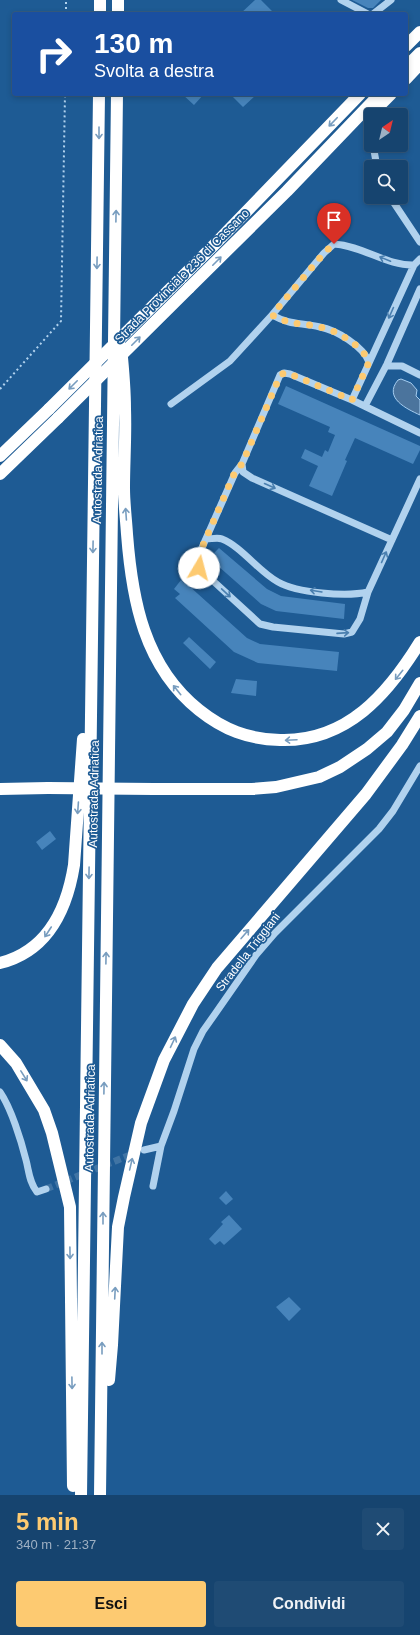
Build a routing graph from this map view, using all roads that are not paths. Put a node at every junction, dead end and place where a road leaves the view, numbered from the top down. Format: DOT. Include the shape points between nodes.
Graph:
graph roads {
  1 [pos="100,0"];
  2 [pos="118,0"];
  3 [pos="341,0"];
  4 [pos="392,0"];
  5 [pos="100,12"];
  6 [pos="118,12"];
  7 [pos="364,12"];
  8 [pos="376,12"];
  9 [pos="420,32"];
  10 [pos="408,44"];
  11 [pos="420,53"];
  12 [pos="420,64"];
  13 [pos="408,65"];
  14 [pos="408,77"];
  15 [pos="99,96"];
  16 [pos="117,96"];
  17 [pos="358,96"];
  18 [pos="378,96"];
  19 [pos="389,96"];
  20 [pos="287,191"];
  21 [pos="395,204"];
  22 [pos="420,242"];
  23 [pos="420,259"];
  24 [pos="414,265"];
  25 [pos="420,289"];
  26 [pos="114,298"];
  27 [pos="272,315"];
  28 [pos="369,362"];
  29 [pos="386,366"];
  30 [pos="420,375"];
  31 [pos="352,400"];
  32 [pos="171,404"];
  33 [pos="365,406"];
  34 [pos="420,432"];
  35 [pos="0,456"];
  36 [pos="242,464"];
  37 [pos="0,474"];
  38 [pos="420,479"];
  39 [pos="207,539"];
  40 [pos="392,540"];
  41 [pos="368,592"];
  42 [pos="92,616"];
  43 [pos="420,642"];
  44 [pos="420,683"];
  45 [pos="420,716"];
  46 [pos="420,766"];
  47 [pos="0,789"];
  48 [pos="0,962"];
  49 [pos="0,1045"];
  50 [pos="0,1092"];
  51 [pos="161,1146"];
  52 [pos="144,1150"];
  53 [pos="153,1186"];
  54 [pos="46,1189"];
  55 [pos="101,1457"];
  56 [pos="73,1495"];
  57 [pos="81,1495"];
  58 [pos="100,1495"];
  1 -- 5 [label="highway"];
  2 -- 6 [label="highway"];
  3 -- 7 [label="street"];
  4 -- 8 [label="street"];
  9 -- 10 [label="highway"];
  11 -- 13 [label="highway"];
  12 -- 14 [label="highway"];
  15 -- 42 [label="highway, Autostrada Adriatica, one-way"];
  26 -- 16 [label="highway, Autostrada Adriatica, one-way"];
  17 -- 35 [label="highway, Strada Provinciale 236 di Cassano, one-way, bridge" via="215,244"];
  18 -- 20 [label="highway, Strada Provinciale 236 di Cassano"];
  19 -- 20 [label="highway" via="343,144"];
  37 -- 20 [label="highway, Strada Provinciale 236 di Cassano, one-way, bridge"];
  21 -- 22 [label="street"];
  23 -- 24 [label="street"];
  24 -- 27 [label="street, one-way" via="391,261 348,245 334,244"];
  24 -- 28 [label="street, one-way"];
  25 -- 29 [label="street"];
  43 -- 26 [label="highway, one-way" via="386,691 369,707 346,724 321,735 292,740 272,740 233,732 204,715 184,698 169,680 150,646 136,603 129,556 124,488 125,410 122,348"];
  55 -- 26 [label="highway, Autostrada Adriatica, one-way"];
  27 -- 28 [label="street" via="283,322 321,327 334,332 361,349"];
  27 -- 32 [label="street" via="230,361"];
  28 -- 31 [label="street"];
  29 -- 30 [label="street" via="402,366"];
  29 -- 33 [label="street"];
  31 -- 33 [label="street"];
  31 -- 36 [label="street" via="284,373 280,376"];
  33 -- 34 [label="street"];
  36 -- 39 [label="street" via="235,472"];
  36 -- 40 [label="street, one-way" via="243,472 252,478"];
  38 -- 40 [label="street"];
  41 -- 39 [label="street, one-way" via="338,595 289,587 272,578 226,541 220,538"];
  39 -- 41 [label="street, one-way" via="197,559 199,568 260,624 336,634 352,632 360,619"];
  41 -- 40 [label="street, one-way"];
  42 -- 48 [label="highway, one-way" via="71,884 59,916 43,939 15,959"];
  42 -- 57 [label="highway, Autostrada Adriatica, one-way"];
  44 -- 47 [label="highway, bridge" via="387,732 340,767 319,777 276,787 252,789"];
  55 -- 45 [label="highway, one-way" via="112,1345 118,1227 141,1123 164,1060 193,1004 217,968 366,794"];
  46 -- 51 [label="street, Stradella Triggiani" via="379,829 307,898 275,933 256,955 211,1019 194,1049"];
  49 -- 56 [label="highway, one-way" via="16,1063 44,1110 70,1207"];
  50 -- 54 [label="street" via="6,1100 31,1185 37,1192"];
  51 -- 52 [label="street"];
  51 -- 53 [label="street, Stradella Triggiani"];
  55 -- 58 [label="highway, Autostrada Adriatica"];
}
